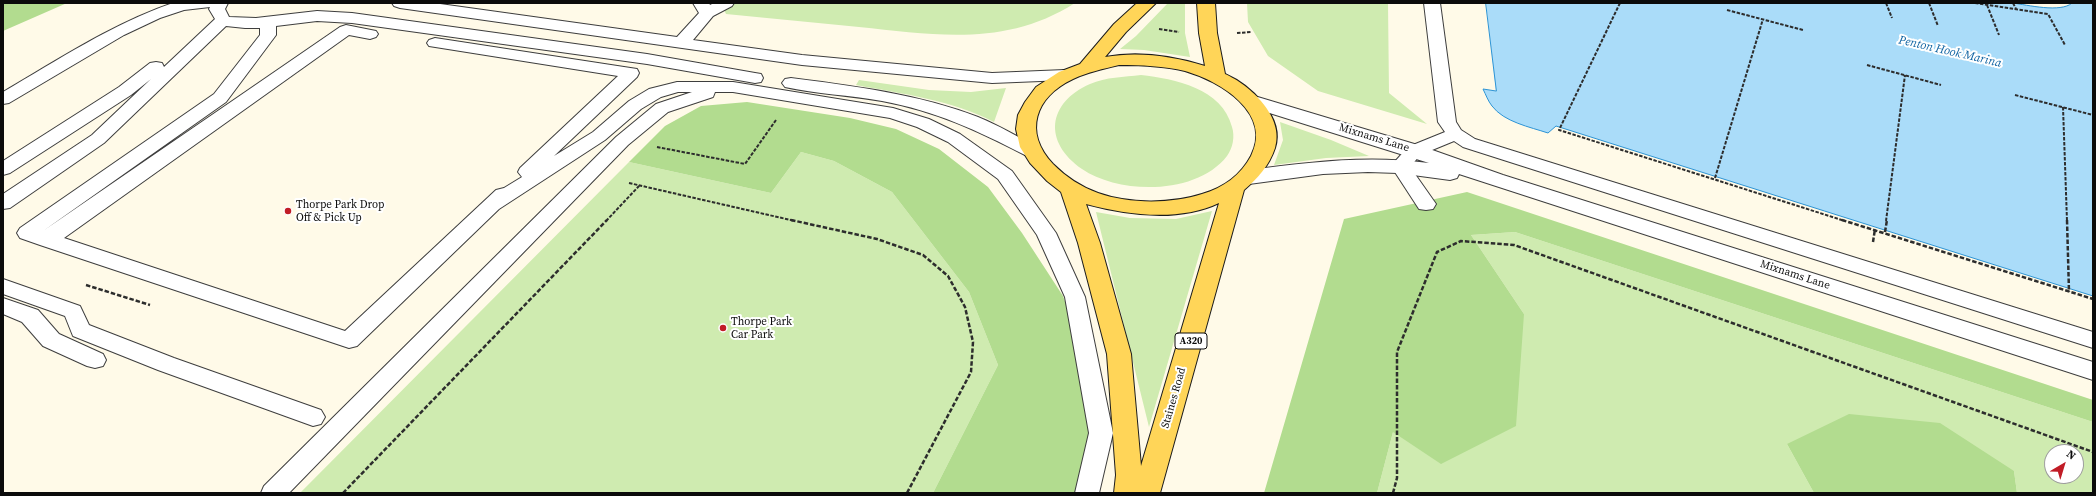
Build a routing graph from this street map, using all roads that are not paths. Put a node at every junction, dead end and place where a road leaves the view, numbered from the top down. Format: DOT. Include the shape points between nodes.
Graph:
graph roads {
  1 [pos="400,3"];
  2 [pos="726,3"];
  3 [pos="1147,3"];
  4 [pos="1206,3"];
  5 [pos="1432,3"];
  6 [pos="704,8"];
  7 [pos="217,9"];
  8 [pos="268,21"];
  9 [pos="680,44"];
  10 [pos="1088,66"];
  11 [pos="164,75"];
  12 [pos="1065,75"];
  13 [pos="1216,76"];
  14 [pos="770,80"];
  15 [pos="733,87"];
  16 [pos="133,93"];
  17 [pos="3,99"];
  18 [pos="1251,101"];
  19 [pos="1455,134"];
  20 [pos="1031,151"];
  21 [pos="1414,151"];
  22 [pos="1400,166"];
  23 [pos="3,169"];
  24 [pos="3,177"];
  25 [pos="1496,180"];
  26 [pos="1242,183"];
  27 [pos="1070,189"];
  28 [pos="3,190"];
  29 [pos="3,203"];
  30 [pos="493,204"];
  31 [pos="1426,204"];
  32 [pos="3,216"];
  33 [pos="47,240"];
  34 [pos="3,286"];
  35 [pos="3,306"];
  36 [pos="2093,340"];
  37 [pos="95,360"];
  38 [pos="2093,371"];
  39 [pos="313,417"];
  40 [pos="273,493"];
  41 [pos="1087,493"];
  42 [pos="1128,493"];
  43 [pos="1147,493"];
  1 -- 9 [label="lane"];
  2 -- 6 [label="lane"];
  3 -- 10 [label="main road" via="1120,28"];
  4 -- 13 [label="main road" via="1208,34"];
  5 -- 19 [label="lane" via="1444,108 1447,122"];
  6 -- 9 [label="lane"];
  7 -- 8 [label="lane" via="242,24"];
  7 -- 11 [label="lane"];
  7 -- 16 [label="lane"];
  7 -- 17 [label="lane" via="182,5 154,15 118,32"];
  8 -- 14 [label="lane" via="313,16 352,18 648,58"];
  8 -- 33 [label="lane" via="268,35 220,98 27,233"];
  9 -- 12 [label="lane" via="802,60 992,78"];
  10 -- 12 [label="main road"];
  10 -- 13 [label="main road" via="1119,60 1153,60 1186,65"];
  11 -- 16 [label="lane"];
  11 -- 32 [label="lane" via="110,146"];
  12 -- 20 [label="main road" via="1048,87 1035,101 1028,117 1026,134"];
  13 -- 18 [label="main road" via="1236,87"];
  14 -- 15 [label="lane"];
  14 -- 20 [label="lane" via="894,97 936,108 973,121"];
  15 -- 30 [label="lane" via="677,87 655,93 635,105 599,136"];
  15 -- 40 [label="lane" via="698,95 662,108 644,121"];
  15 -- 41 [label="lane" via="893,113 923,123 954,138 1005,175 1046,233 1075,297 1101,433"];
  16 -- 23 [label="lane"];
  16 -- 24 [label="lane"];
  16 -- 28 [label="lane"];
  16 -- 29 [label="lane" via="98,139"];
  18 -- 21 [label="street, Mixnams Lane"];
  18 -- 26 [label="main road" via="1263,119 1267,139 1262,159"];
  19 -- 21 [label="lane"];
  19 -- 36 [label="lane" via="1490,151"];
  20 -- 27 [label="main road" via="1047,170"];
  21 -- 22 [label="lane"];
  21 -- 25 [label="street, Mixnams Lane"];
  22 -- 25 [label="street, Mixnams Lane"];
  22 -- 26 [label="street, Mixnams Lane" via="1336,166"];
  22 -- 31 [label="lane"];
  25 -- 38 [label="street, Mixnams Lane"];
  26 -- 27 [label="main road" via="1206,201 1172,208 1136,208 1101,201"];
  26 -- 43 [label="main road, Staines Road / A320"];
  27 -- 42 [label="main road" via="1089,243 1119,354 1129,475"];
  30 -- 33 [label="lane" via="349,340"];
  30 -- 33 [label="lane" via="631,73 346,30"];
  34 -- 39 [label="lane" via="73,311 81,330"];
  35 -- 37 [label="lane" via="30,316 51,340"];
}
